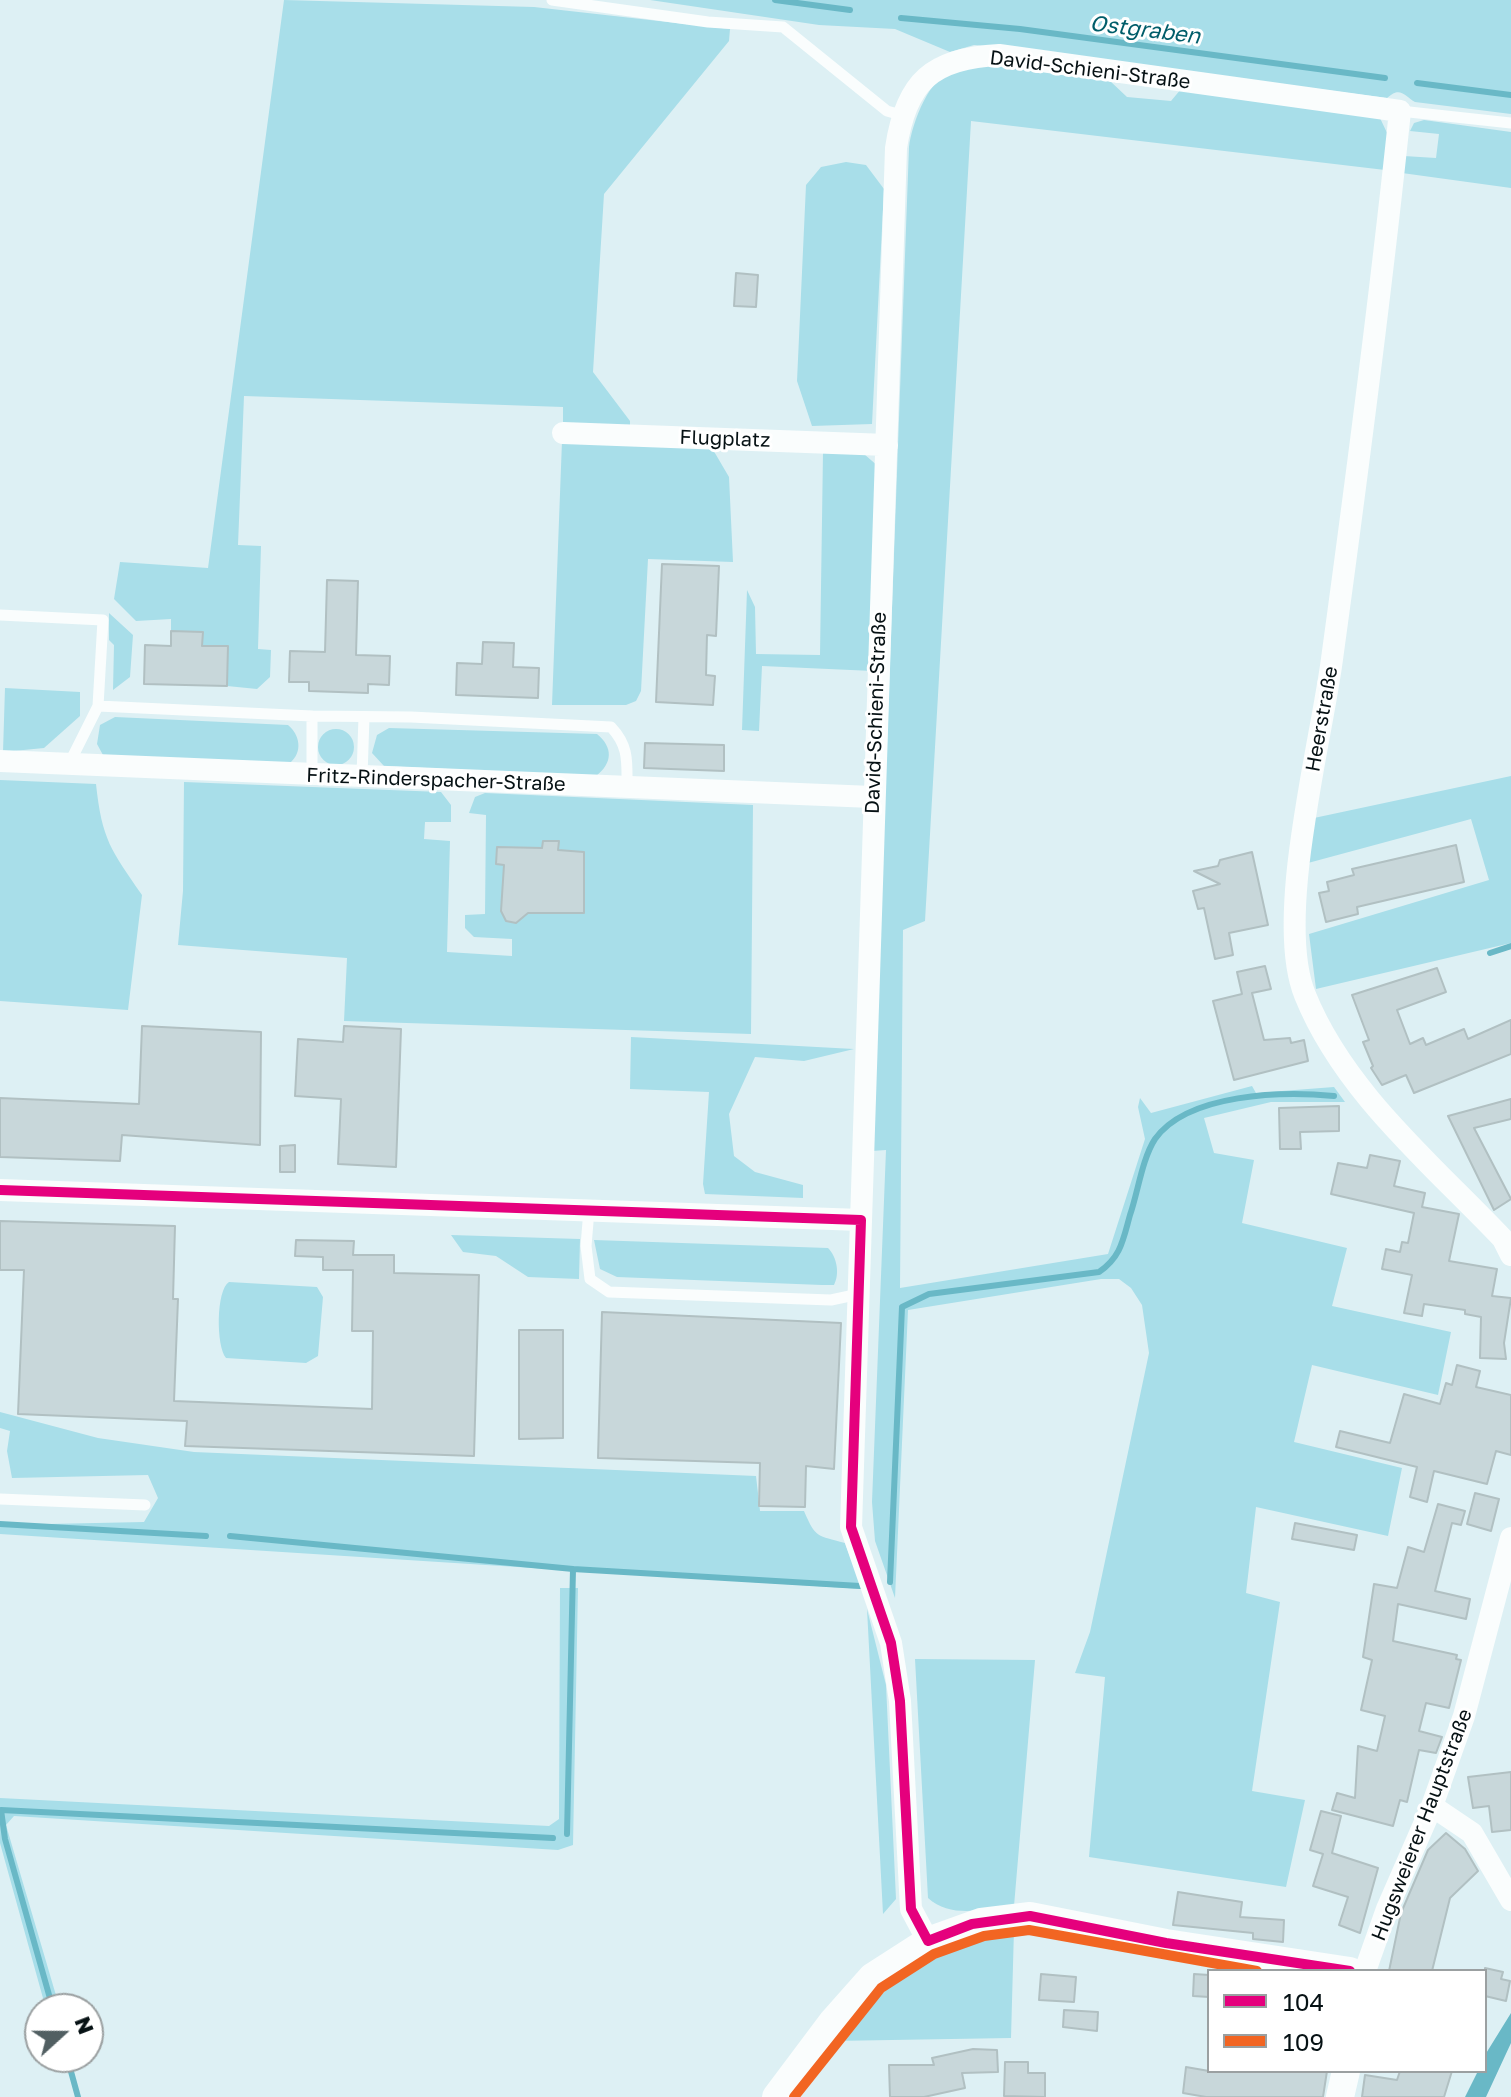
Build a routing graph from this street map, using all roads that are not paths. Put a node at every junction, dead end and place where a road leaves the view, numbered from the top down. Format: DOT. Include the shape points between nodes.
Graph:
graph roads {
  1 [pos="552,0"];
  2 [pos="1400,111"];
  3 [pos="901,115"];
  4 [pos="1511,123"];
  5 [pos="563,433"];
  6 [pos="887,445"];
  7 [pos="0,615"];
  8 [pos="98,706"];
  9 [pos="312,716"];
  10 [pos="364,717"];
  11 [pos="0,761"];
  12 [pos="69,764"];
  13 [pos="312,775"];
  14 [pos="362,776"];
  15 [pos="627,787"];
  16 [pos="872,797"];
  17 [pos="0,1190"];
  18 [pos="589,1210"];
  19 [pos="861,1220"];
  20 [pos="1508,1241"];
  21 [pos="859,1294"];
  22 [pos="0,1499"];
  23 [pos="145,1505"];
  24 [pos="1511,1538"];
  25 [pos="1432,1806"];
  26 [pos="1511,1900"];
  27 [pos="928,1941"];
  28 [pos="1337,1969"];
  29 [pos="1366,1969"];
  30 [pos="1346,2073"];
  31 [pos="776,2097"];
  32 [pos="1340,2097"];
  1 -- 3 [label="lane" via="783,27 887,111"];
  2 -- 3 [label="street, David-Schieni-Straße" via="999,55 965,57 932,69"];
  2 -- 4 [label="lane, David-Schieni-Straße"];
  2 -- 20 [label="street, Heerstraße" via="1377,337 1304,826 1294,932 1304,993 1347,1073"];
  3 -- 6 [label="street, David-Schieni-Straße"];
  5 -- 6 [label="street, Flugplatz"];
  6 -- 16 [label="street, David-Schieni-Straße"];
  7 -- 8 [label="lane" via="103,620"];
  8 -- 9 [label="lane"];
  8 -- 12 [label="lane"];
  9 -- 10 [label="lane"];
  9 -- 13 [label="lane"];
  10 -- 14 [label="lane"];
  10 -- 15 [label="lane" via="611,727 623,740 628,757"];
  11 -- 12 [label="street, Fritz-Rinderspacher-Straße"];
  12 -- 13 [label="street, Fritz-Rinderspacher-Straße"];
  13 -- 14 [label="street, Fritz-Rinderspacher-Straße"];
  14 -- 15 [label="street, Fritz-Rinderspacher-Straße"];
  15 -- 16 [label="street, Fritz-Rinderspacher-Straße"];
  16 -- 19 [label="street, David-Schieni-Straße"];
  17 -- 18 [label="street"];
  18 -- 19 [label="street"];
  18 -- 21 [label="lane" via="590,1279 609,1292 831,1300"];
  19 -- 21 [label="street, David-Schieni-Straße"];
  21 -- 27 [label="street, David-Schieni-Straße" via="851,1527 891,1643 900,1701 911,1909"];
  22 -- 23 [label="lane"];
  24 -- 25 [label="street, Hugsweierer Hauptstraße" via="1464,1716"];
  25 -- 26 [label="street" via="1472,1833"];
  25 -- 29 [label="street, Hugsweierer Hauptstraße"];
  27 -- 28 [label="street" via="972,1924 1030,1916"];
  27 -- 31 [label="street" via="872,1977"];
  30 -- 32 [label="street"];
}
